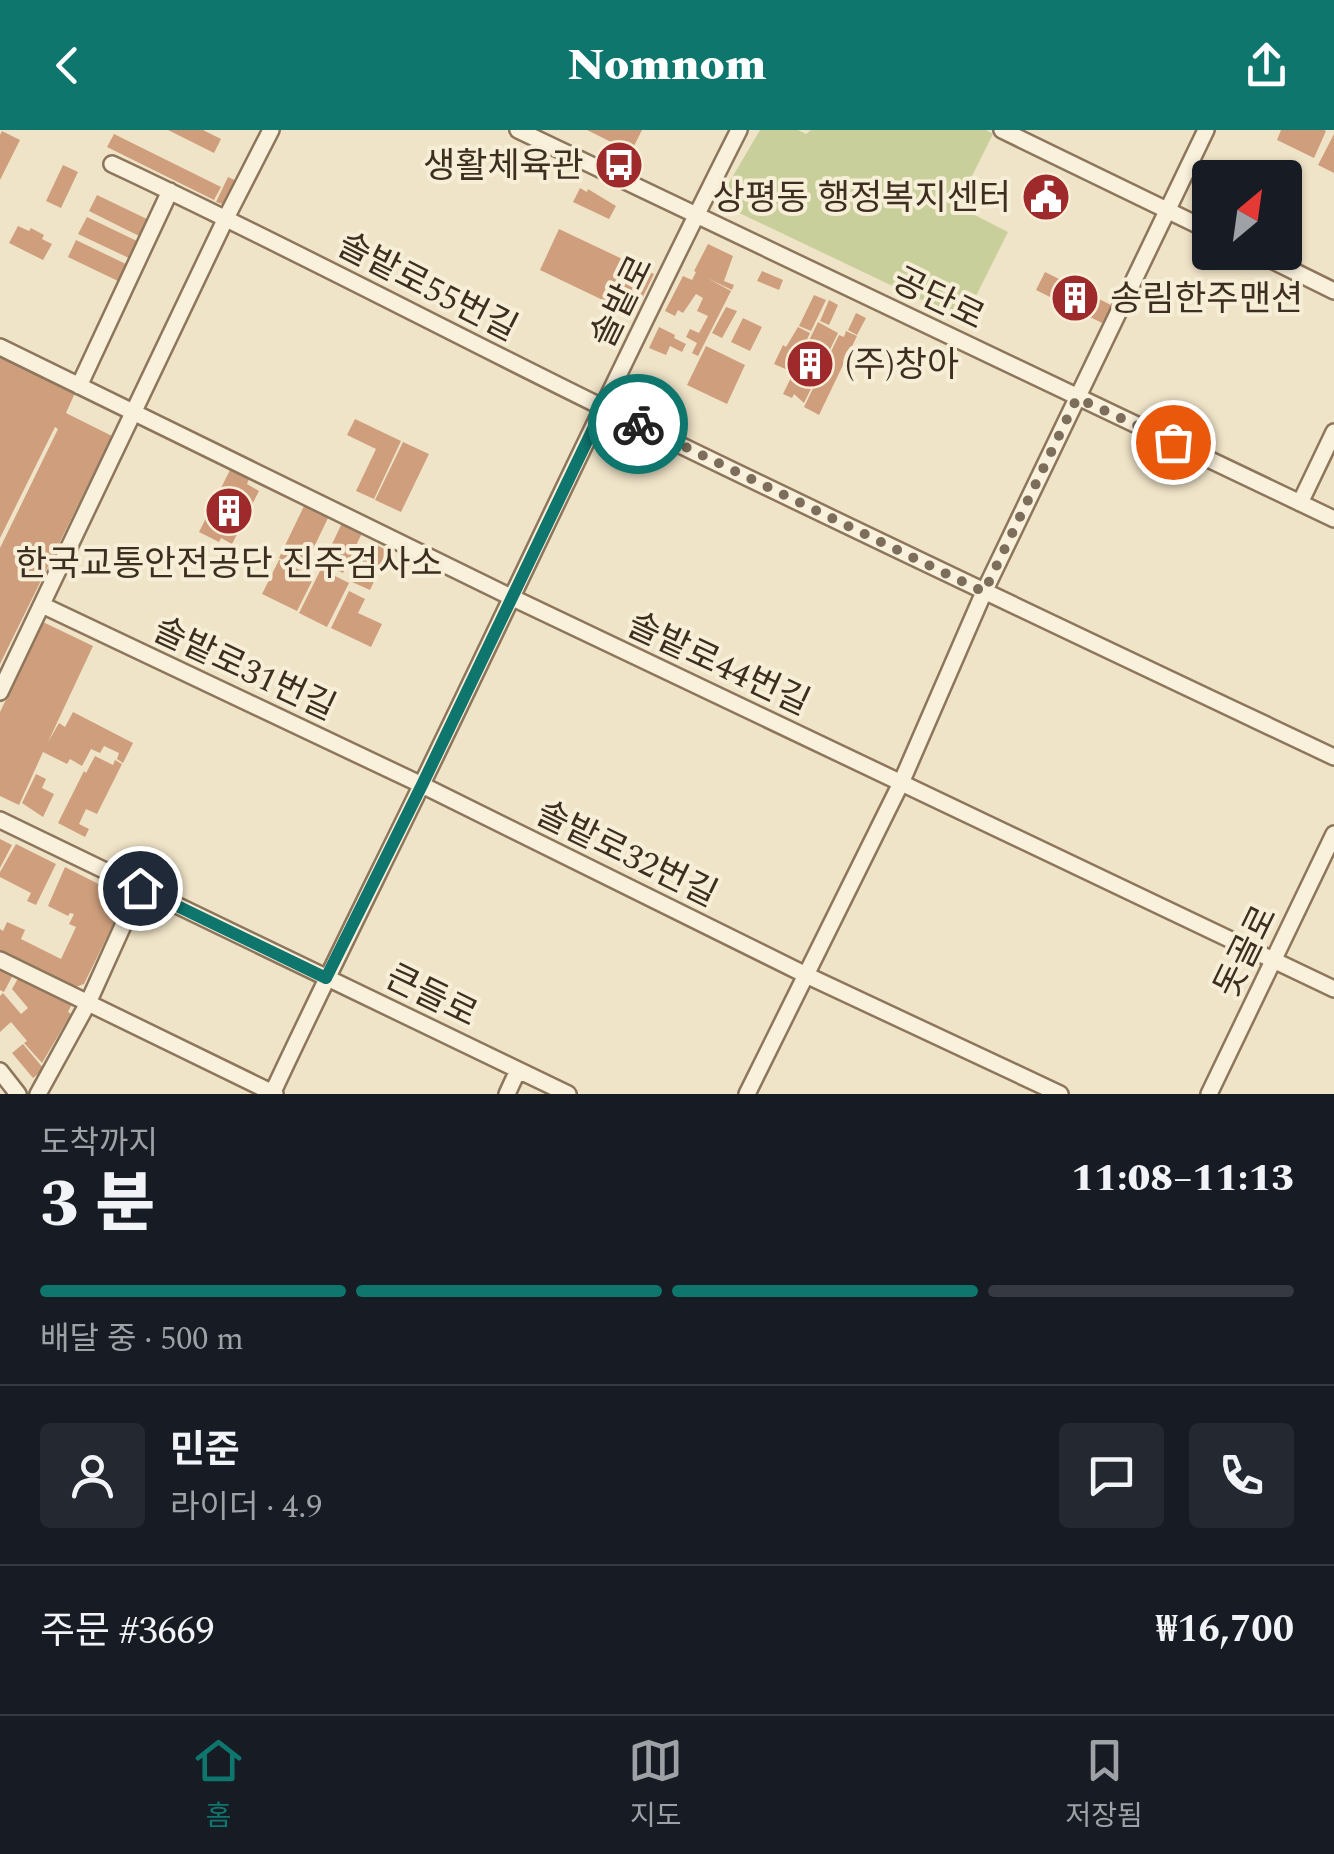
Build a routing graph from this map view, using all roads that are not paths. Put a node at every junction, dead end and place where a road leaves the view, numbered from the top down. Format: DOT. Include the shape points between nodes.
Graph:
graph roads {
  1 [pos="270,130"];
  2 [pos="518,130"];
  3 [pos="738,130"];
  4 [pos="1002,130"];
  5 [pos="1206,130"];
  6 [pos="112,164"];
  7 [pos="170,192"];
  8 [pos="1168,210"];
  9 [pos="696,215"];
  10 [pos="226,218"];
  11 [pos="1192,222"];
  12 [pos="1291,270"];
  13 [pos="1334,291"];
  14 [pos="0,347"];
  15 [pos="79,386"];
  16 [pos="1077,398"];
  17 [pos="603,408"];
  18 [pos="134,412"];
  19 [pos="1334,432"];
  20 [pos="1300,503"];
  21 [pos="1334,519"];
  22 [pos="984,592"];
  23 [pos="510,597"];
  24 [pos="42,605"];
  25 [pos="0,692"];
  26 [pos="1334,757"];
  27 [pos="901,782"];
  28 [pos="422,785"];
  29 [pos="0,820"];
  30 [pos="1334,834"];
  31 [pos="140,888"];
  32 [pos="1274,959"];
  33 [pos="0,960"];
  34 [pos="806,975"];
  35 [pos="326,978"];
  36 [pos="1334,988"];
  37 [pos="88,1004"];
  38 [pos="518,1070"];
  39 [pos="0,1072"];
  40 [pos="18,1094"];
  41 [pos="38,1094"];
  42 [pos="273,1094"];
  43 [pos="506,1094"];
  44 [pos="568,1094"];
  45 [pos="747,1094"];
  46 [pos="1060,1094"];
  47 [pos="1209,1094"];
  1 -- 10 [label="street"];
  2 -- 9 [label="street, 공단로"];
  3 -- 9 [label="street, 솔밭로"];
  4 -- 8 [label="street"];
  5 -- 8 [label="street"];
  6 -- 7 [label="street, 솔밭로55번길"];
  7 -- 10 [label="street, 솔밭로55번길"];
  7 -- 15 [label="street"];
  8 -- 11 [label="street"];
  8 -- 16 [label="street"];
  9 -- 16 [label="street, 공단로"];
  9 -- 17 [label="street, 솔밭로"];
  10 -- 17 [label="street, 솔밭로55번길"];
  10 -- 18 [label="street"];
  12 -- 13 [label="street"];
  14 -- 15 [label="street, 솔밭로44번길"];
  15 -- 18 [label="street, 솔밭로44번길"];
  16 -- 20 [label="street, 공단로"];
  16 -- 22 [label="street"];
  17 -- 22 [label="street, 솔밭로55번길"];
  17 -- 23 [label="street, 솔밭로"];
  18 -- 23 [label="street, 솔밭로44번길"];
  18 -- 24 [label="street"];
  19 -- 20 [label="street"];
  20 -- 21 [label="street, 공단로"];
  22 -- 26 [label="street, 솔밭로55번길"];
  22 -- 27 [label="street"];
  23 -- 27 [label="street, 솔밭로44번길"];
  23 -- 28 [label="street, 솔밭로"];
  24 -- 25 [label="street"];
  24 -- 28 [label="street, 솔밭로31번길"];
  27 -- 32 [label="street, 솔밭로44번길"];
  27 -- 34 [label="street"];
  28 -- 34 [label="street, 솔밭로32번길"];
  28 -- 35 [label="street, 솔밭로"];
  29 -- 31 [label="street, 큰들로"];
  30 -- 32 [label="street, 돗골로"];
  31 -- 35 [label="street, 큰들로"];
  31 -- 37 [label="street"];
  32 -- 36 [label="street, 솔밭로44번길"];
  32 -- 47 [label="street, 돗골로"];
  33 -- 37 [label="street"];
  34 -- 45 [label="street"];
  34 -- 46 [label="street, 솔밭로32번길"];
  35 -- 38 [label="street, 큰들로"];
  35 -- 42 [label="street, 솔밭로"];
  37 -- 41 [label="street"];
  37 -- 42 [label="street"];
  38 -- 43 [label="street"];
  38 -- 44 [label="street, 큰들로"];
  39 -- 40 [label="street"];
}
